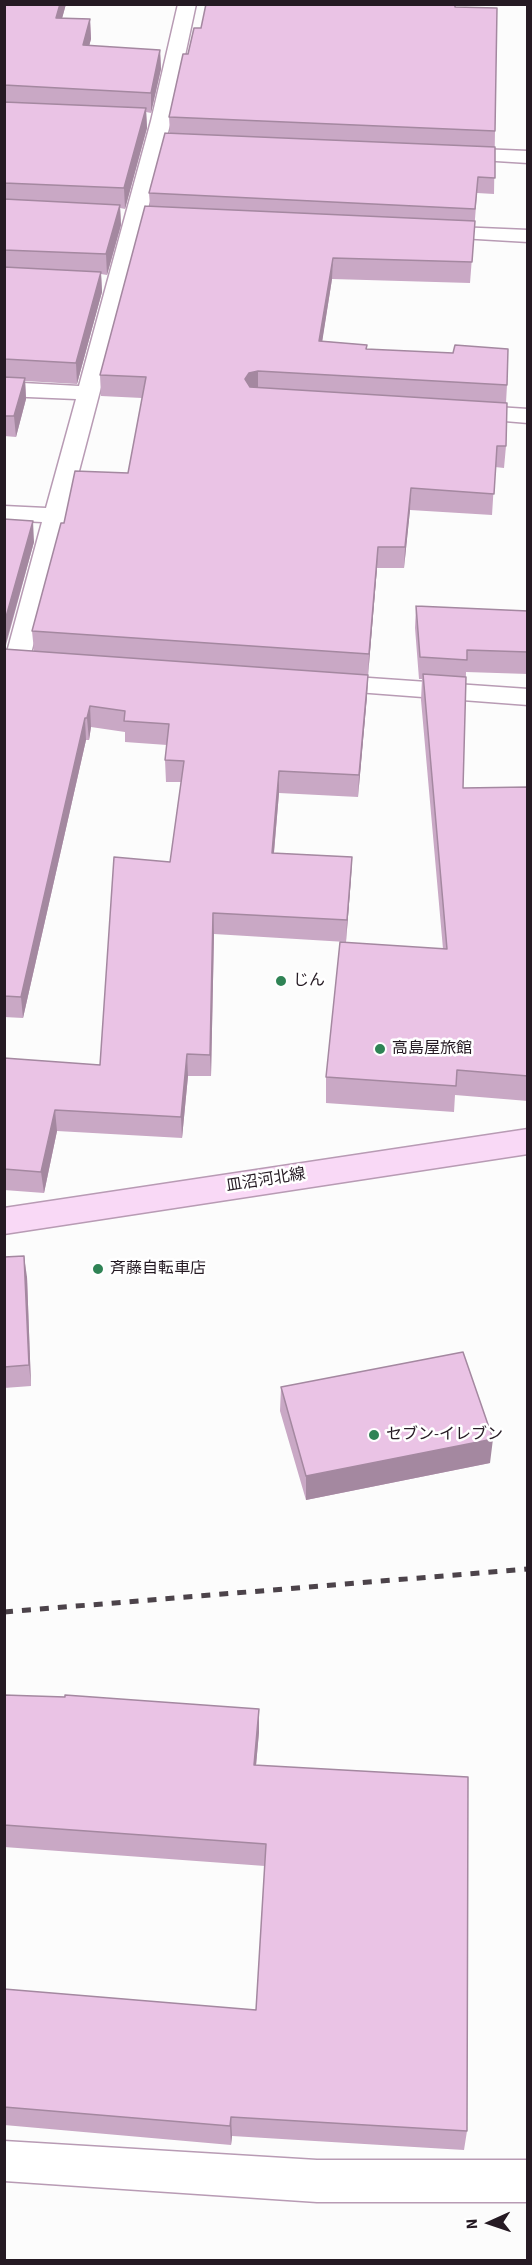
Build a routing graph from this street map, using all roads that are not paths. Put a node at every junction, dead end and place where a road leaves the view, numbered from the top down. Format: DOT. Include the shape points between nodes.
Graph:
graph roads {
  1 [pos="188,4"];
  2 [pos="139,120"];
  3 [pos="158,131"];
  4 [pos="179,142"];
  5 [pos="435,153"];
  6 [pos="528,157"];
  7 [pos="111,217"];
  8 [pos="134,218"];
  9 [pos="158,219"];
  10 [pos="408,230"];
  11 [pos="528,236"];
  12 [pos="95,283"];
  13 [pos="117,284"];
  14 [pos="4,389"];
  15 [pos="88,393"];
  16 [pos="446,411"];
  17 [pos="528,416"];
  18 [pos="4,513"];
  19 [pos="55,516"];
  20 [pos="21,661"];
  21 [pos="302,681"];
  22 [pos="528,697"];
  23 [pos="528,1141"];
  24 [pos="4,1221"];
  25 [pos="4,2161"];
  26 [pos="528,2181"];
  1 -- 3 [label="lane"];
  2 -- 3 [label="lane"];
  3 -- 4 [label="lane"];
  3 -- 8 [label="lane"];
  5 -- 6 [label="lane"];
  7 -- 8 [label="lane"];
  8 -- 9 [label="lane"];
  8 -- 13 [label="lane"];
  10 -- 11 [label="lane"];
  12 -- 13 [label="lane"];
  13 -- 15 [label="lane"];
  14 -- 15 [label="lane"];
  15 -- 19 [label="lane"];
  16 -- 17 [label="lane"];
  18 -- 19 [label="lane"];
  19 -- 20 [label="lane"];
  21 -- 22 [label="lane"];
  23 -- 24 [label="main road, 皿沼河北線"];
  25 -- 26 [label="lane" via="317,2181"];
}
